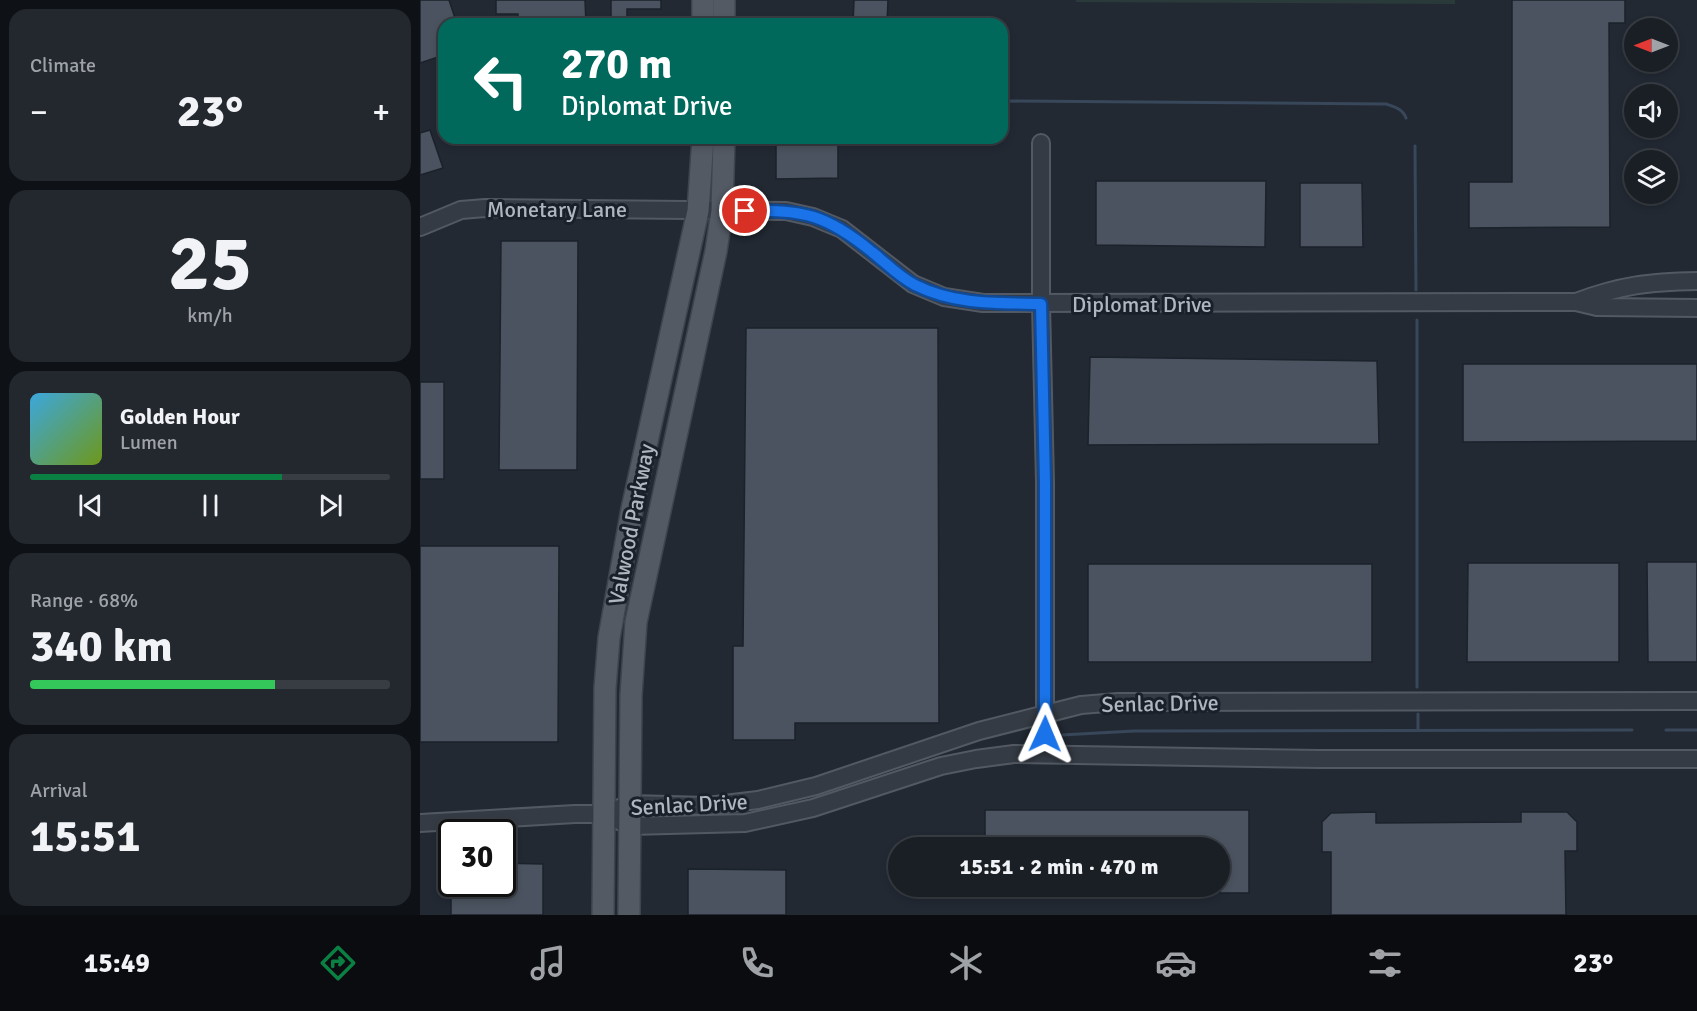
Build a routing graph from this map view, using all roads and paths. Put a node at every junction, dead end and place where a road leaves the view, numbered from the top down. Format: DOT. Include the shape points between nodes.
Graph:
graph roads {
  1 [pos="703,0"];
  2 [pos="724,0"];
  3 [pos="703,18"];
  4 [pos="724,18"];
  5 [pos="1041,143"];
  6 [pos="703,144"];
  7 [pos="724,144"];
  8 [pos="698,211"];
  9 [pos="722,211"];
  10 [pos="420,227"];
  11 [pos="1697,281"];
  12 [pos="1576,302"];
  13 [pos="1041,304"];
  14 [pos="1697,308"];
  15 [pos="651,425"];
  16 [pos="676,430"];
  17 [pos="609,638"];
  18 [pos="634,641"];
  19 [pos="1697,701"];
  20 [pos="1046,713"];
  21 [pos="1045,754"];
  22 [pos="1697,759"];
  23 [pos="816,786"];
  24 [pos="630,804"];
  25 [pos="823,805"];
  26 [pos="604,814"];
  27 [pos="420,823"];
  28 [pos="630,826"];
  29 [pos="603,915"];
  30 [pos="629,915"];
  1 -- 3 [label="main road"];
  2 -- 4 [label="main road"];
  5 -- 13 [label="street"];
  6 -- 8 [label="main road, Valwood Parkway"];
  7 -- 9 [label="main road, Valwood Parkway"];
  8 -- 9 [label="street, Diplomat Drive"];
  8 -- 10 [label="street, Monetary Lane" via="485,208 461,210"];
  8 -- 15 [label="main road, Valwood Parkway"];
  9 -- 13 [label="street, Diplomat Drive" via="777,210 813,217 842,229 905,279 931,292 972,302"];
  9 -- 16 [label="main road, Valwood Parkway"];
  11 -- 12 [label="street, Diplomat Drive" via="1638,283"];
  12 -- 13 [label="street, Diplomat Drive"];
  12 -- 14 [label="street, Diplomat Drive" via="1597,307"];
  13 -- 20 [label="street"];
  15 -- 16 [label="main road"];
  15 -- 17 [label="main road, Valwood Parkway"];
  16 -- 18 [label="main road, Valwood Parkway"];
  17 -- 18 [label="main road"];
  17 -- 26 [label="main road, Valwood Parkway"];
  18 -- 24 [label="main road, Valwood Parkway"];
  19 -- 20 [label="street, Senlac Drive" via="1118,702"];
  20 -- 21 [label="street"];
  20 -- 23 [label="street, Senlac Drive" via="979,731"];
  21 -- 22 [label="street, Senlac Drive"];
  21 -- 25 [label="street, Senlac Drive" via="1014,754 941,766"];
  23 -- 24 [label="street, Senlac Drive" via="758,800 707,806"];
  23 -- 25 [label="street"];
  24 -- 26 [label="street, Senlac Drive"];
  24 -- 28 [label="main road, Valwood Parkway"];
  25 -- 28 [label="street, Senlac Drive" via="745,823"];
  26 -- 27 [label="street, Senlac Drive"];
  26 -- 28 [label="street, Senlac Drive"];
  26 -- 29 [label="main road, Valwood Parkway"];
  28 -- 30 [label="main road, Valwood Parkway"];
}
